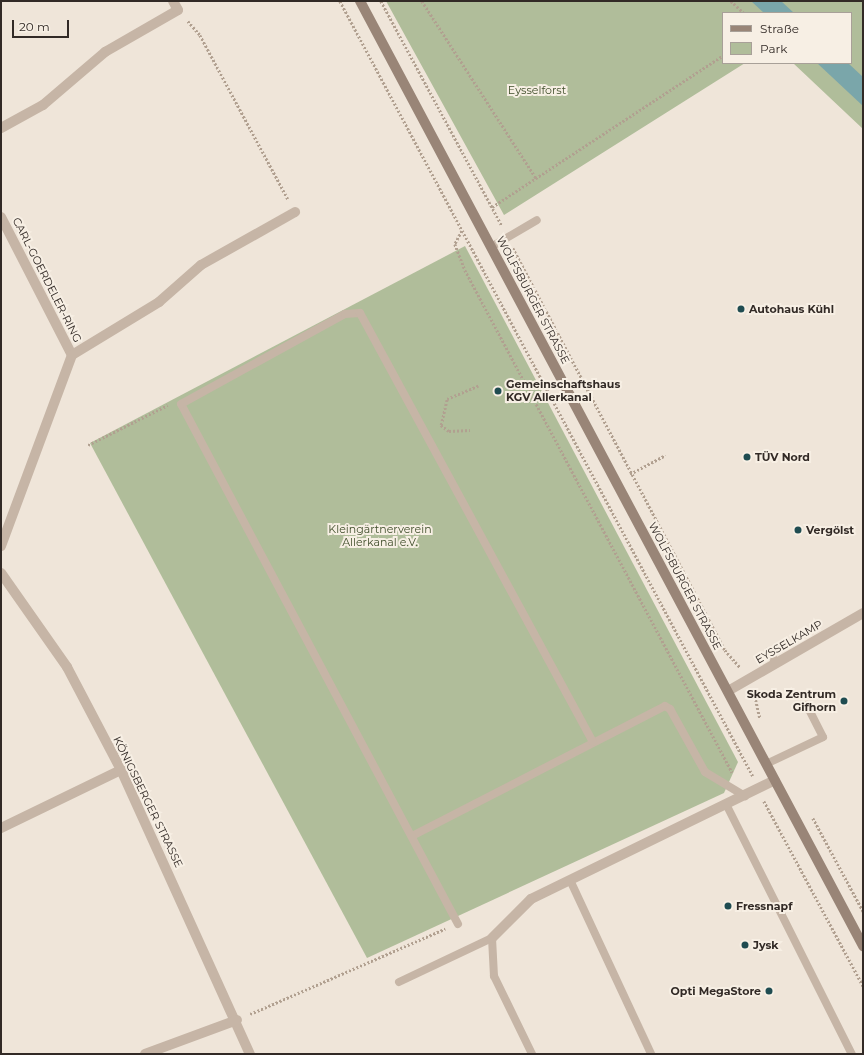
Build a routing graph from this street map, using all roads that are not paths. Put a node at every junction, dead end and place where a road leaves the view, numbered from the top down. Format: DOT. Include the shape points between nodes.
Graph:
graph roads {
  1 [pos="173,1"];
  2 [pos="360,1"];
  3 [pos="1,128"];
  4 [pos="295,212"];
  5 [pos="1,217"];
  6 [pos="537,220"];
  7 [pos="491,247"];
  8 [pos="72,355"];
  9 [pos="1,546"];
  10 [pos="1,573"];
  11 [pos="863,613"];
  12 [pos="769,651"];
  13 [pos="776,663"];
  14 [pos="728,691"];
  15 [pos="807,705"];
  16 [pos="592,742"];
  17 [pos="766,764"];
  18 [pos="121,770"];
  19 [pos="775,780"];
  20 [pos="745,796"];
  21 [pos="726,804"];
  22 [pos="1,828"];
  23 [pos="412,836"];
  24 [pos="570,880"];
  25 [pos="458,924"];
  26 [pos="492,938"];
  27 [pos="863,946"];
  28 [pos="399,982"];
  29 [pos="237,1020"];
  30 [pos="145,1054"];
  31 [pos="250,1054"];
  32 [pos="532,1054"];
  33 [pos="651,1054"];
  34 [pos="852,1054"];
  1 -- 3 [label="street" via="178,10 105,52 44,105"];
  2 -- 7 [label="street, WOLFSBURGER STRASSE"];
  4 -- 8 [label="street" via="201,265 159,302"];
  5 -- 8 [label="street, CARL-GOERDELER-RING"];
  6 -- 7 [label="lane"];
  7 -- 14 [label="street, WOLFSBURGER STRASSE"];
  8 -- 9 [label="street, CARL-GOERDELER-RING"];
  10 -- 18 [label="street, KÖNIGSBERGER STRASSE" via="67,667"];
  11 -- 13 [label="street, EYSSELKAMP"];
  12 -- 13 [label="lane"];
  13 -- 14 [label="street, EYSSELKAMP"];
  14 -- 17 [label="street, WOLFSBURGER STRASSE"];
  15 -- 17 [label="lane" via="823,737"];
  16 -- 20 [label="lane" via="665,706 670,709 705,772"];
  16 -- 23 [label="lane"];
  16 -- 23 [label="lane" via="360,313 345,314 181,404"];
  17 -- 19 [label="street, WOLFSBURGER STRASSE"];
  18 -- 22 [label="street"];
  18 -- 29 [label="street, KÖNIGSBERGER STRASSE"];
  19 -- 20 [label="street"];
  19 -- 27 [label="street, WOLFSBURGER STRASSE"];
  20 -- 21 [label="street"];
  21 -- 24 [label="street"];
  21 -- 34 [label="lane"];
  23 -- 25 [label="lane"];
  24 -- 26 [label="street" via="531,899"];
  24 -- 33 [label="lane"];
  26 -- 28 [label="lane"];
  26 -- 32 [label="lane" via="494,976"];
  29 -- 30 [label="street"];
  29 -- 31 [label="street, KÖNIGSBERGER STRASSE"];
}
